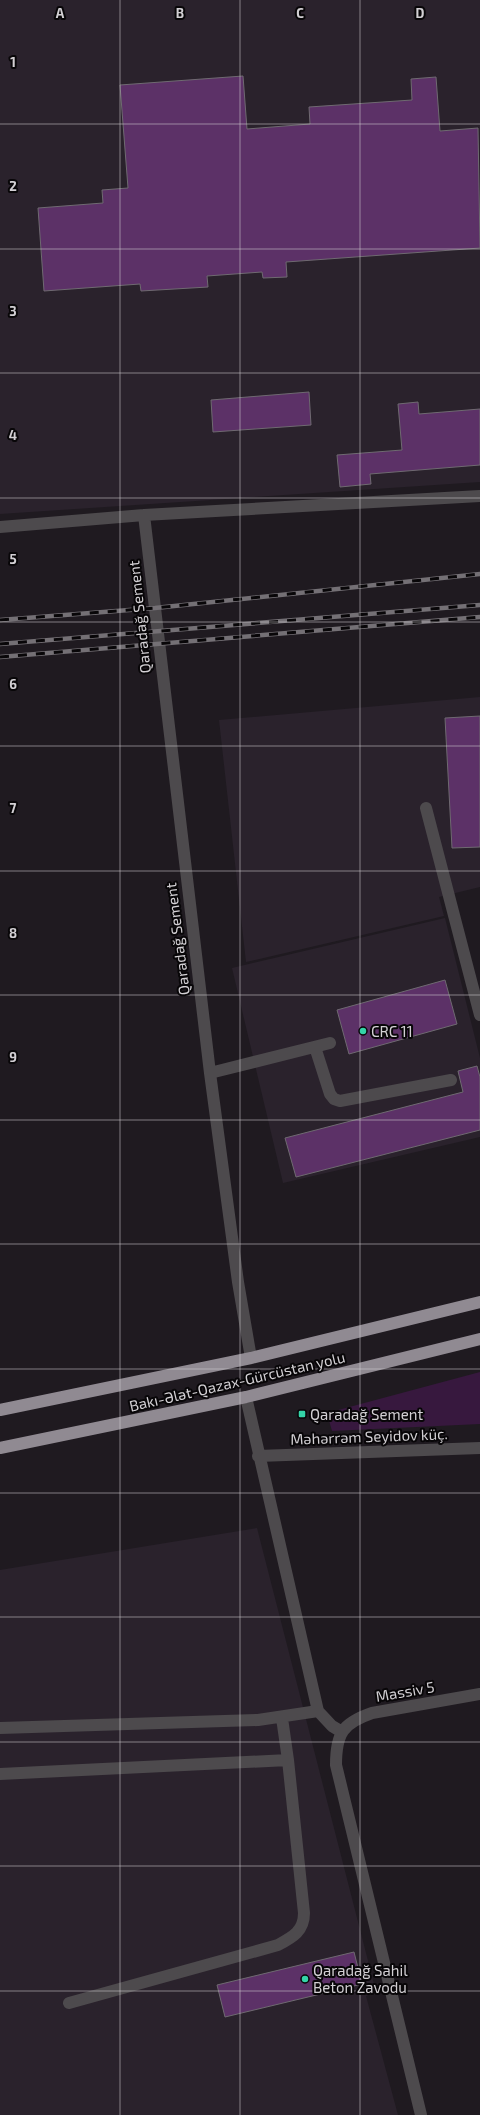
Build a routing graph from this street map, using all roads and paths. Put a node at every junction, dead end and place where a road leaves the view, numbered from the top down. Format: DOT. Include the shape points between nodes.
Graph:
graph roads {
  1 [pos="480,496"];
  2 [pos="144,515"];
  3 [pos="0,527"];
  4 [pos="426,808"];
  5 [pos="480,1015"];
  6 [pos="330,1043"];
  7 [pos="315,1047"];
  8 [pos="210,1073"];
  9 [pos="451,1080"];
  10 [pos="480,1302"];
  11 [pos="480,1339"];
  12 [pos="251,1358"];
  13 [pos="246,1397"];
  14 [pos="0,1410"];
  15 [pos="0,1448"];
  16 [pos="480,1448"];
  17 [pos="258,1456"];
  18 [pos="480,1694"];
  19 [pos="318,1711"];
  20 [pos="282,1718"];
  21 [pos="0,1728"];
  22 [pos="342,1732"];
  23 [pos="288,1760"];
  24 [pos="0,1774"];
  25 [pos="68,2003"];
  26 [pos="422,2115"];
  1 -- 2 [label="street"];
  2 -- 3 [label="street"];
  2 -- 8 [label="street, Qaradağ Sement"];
  4 -- 5 [label="street"];
  6 -- 7 [label="street"];
  7 -- 8 [label="street"];
  7 -- 9 [label="street" via="330,1094 340,1101"];
  8 -- 12 [label="street, Qaradağ Sement" via="238,1282"];
  10 -- 12 [label="highway, Bakı-Ələt-Qazax-Gürcüstan yolu"];
  11 -- 13 [label="highway, Bakı-Ələt-Qazax-Gürcüstan yolu"];
  12 -- 14 [label="highway, Bakı-Ələt-Qazax-Gürcüstan yolu"];
  13 -- 15 [label="highway, Bakı-Ələt-Qazax-Gürcüstan yolu"];
  13 -- 17 [label="street"];
  16 -- 17 [label="street, Məhərrəm Seyidov küç."];
  17 -- 19 [label="street"];
  18 -- 22 [label="street, Massiv 5" via="372,1713 358,1718"];
  19 -- 20 [label="street"];
  19 -- 22 [label="street" via="332,1726"];
  20 -- 21 [label="street"];
  20 -- 23 [label="street"];
  22 -- 26 [label="street" via="336,1750 336,1765"];
  23 -- 24 [label="street"];
  23 -- 25 [label="street" via="304,1913 300,1931 278,1944"];
}
